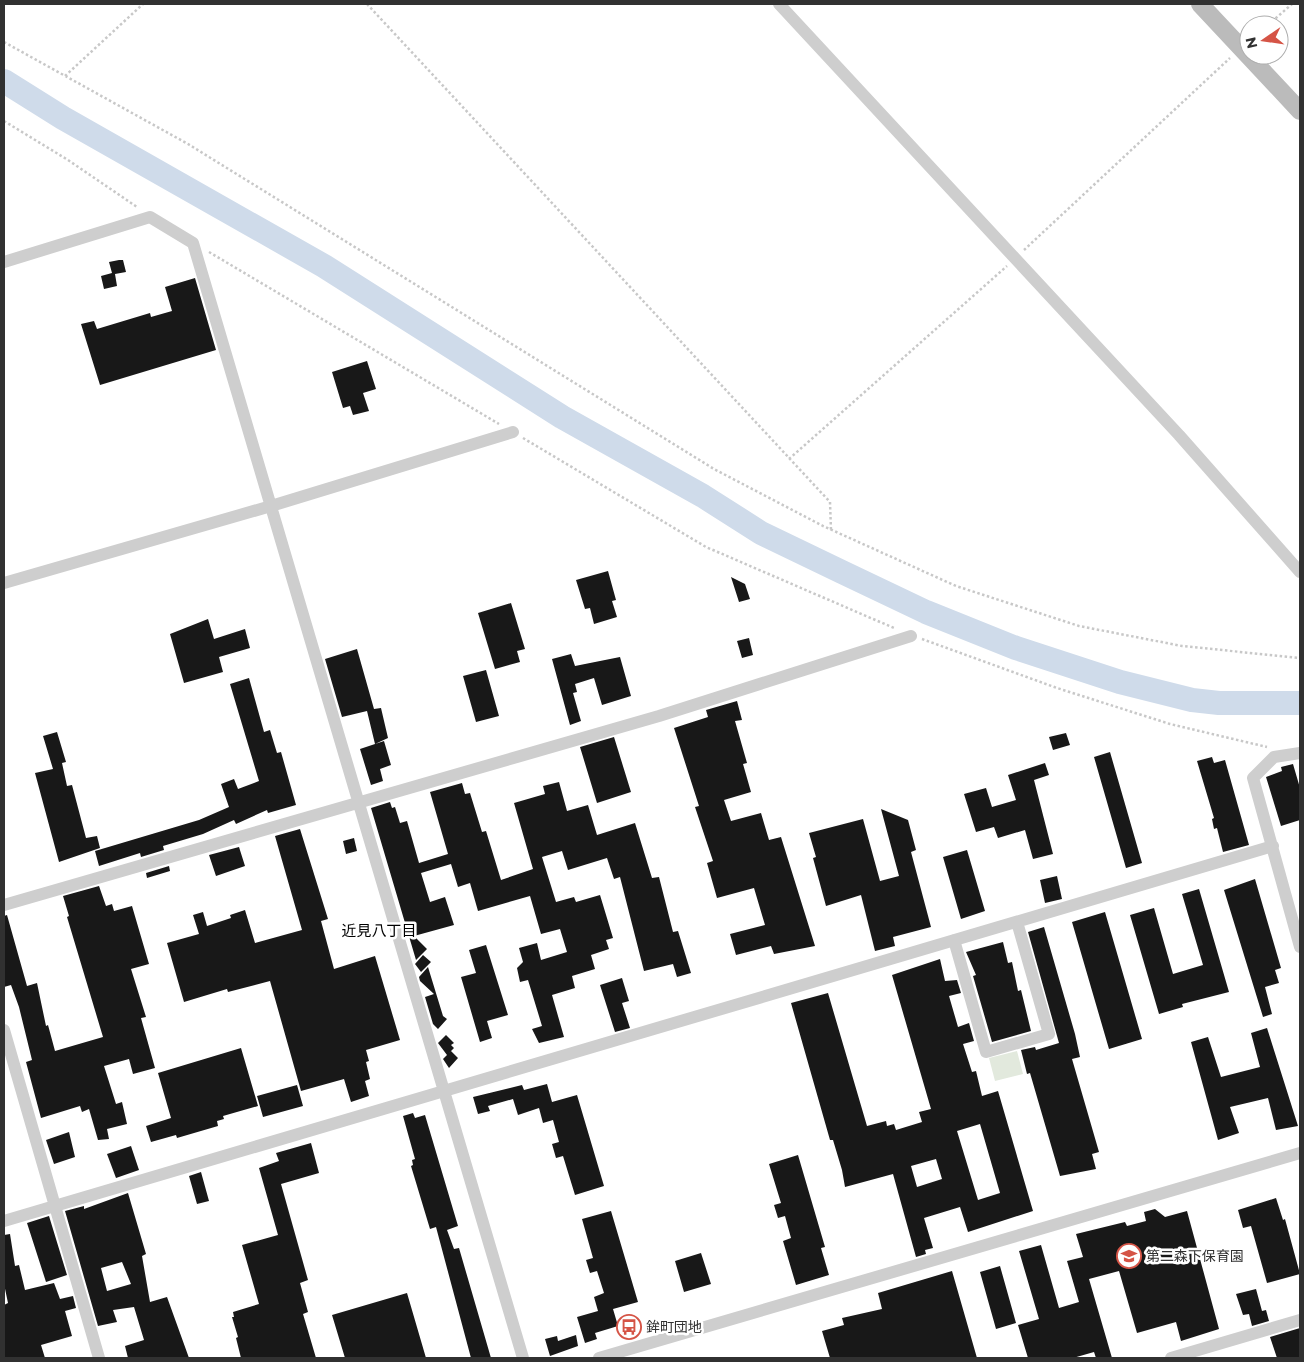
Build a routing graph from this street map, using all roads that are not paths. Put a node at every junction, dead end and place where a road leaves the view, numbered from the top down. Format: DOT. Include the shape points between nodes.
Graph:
graph roads {
  1 [pos="779,4"];
  2 [pos="1200,4"];
  3 [pos="1300,110"];
  4 [pos="4,262"];
  5 [pos="513,432"];
  6 [pos="270,506"];
  7 [pos="1300,572"];
  8 [pos="4,583"];
  9 [pos="911,636"];
  10 [pos="1298,753"];
  11 [pos="358,803"];
  12 [pos="1273,846"];
  13 [pos="4,905"];
  14 [pos="1017,922"];
  15 [pos="954,940"];
  16 [pos="1300,947"];
  17 [pos="4,1030"];
  18 [pos="444,1091"];
  19 [pos="1300,1153"];
  20 [pos="54,1205"];
  21 [pos="4,1220"];
  22 [pos="1300,1320"];
  23 [pos="99,1358"];
  24 [pos="523,1358"];
  25 [pos="599,1358"];
  26 [pos="1171,1358"];
  1 -- 7 [label="street" via="1179,434"];
  2 -- 3 [label="main road"];
  4 -- 6 [label="street" via="150,217 193,243"];
  5 -- 6 [label="street"];
  6 -- 8 [label="street"];
  6 -- 11 [label="street"];
  9 -- 11 [label="street" via="659,716"];
  10 -- 12 [label="street" via="1274,757 1253,778"];
  11 -- 13 [label="street"];
  11 -- 18 [label="street"];
  12 -- 14 [label="street"];
  12 -- 16 [label="street"];
  14 -- 15 [label="street"];
  14 -- 15 [label="street" via="1049,1034 986,1052"];
  15 -- 18 [label="street"];
  17 -- 20 [label="street"];
  18 -- 20 [label="street"];
  18 -- 24 [label="street"];
  19 -- 25 [label="street"];
  20 -- 21 [label="street"];
  20 -- 23 [label="street"];
  22 -- 26 [label="street"];
}
